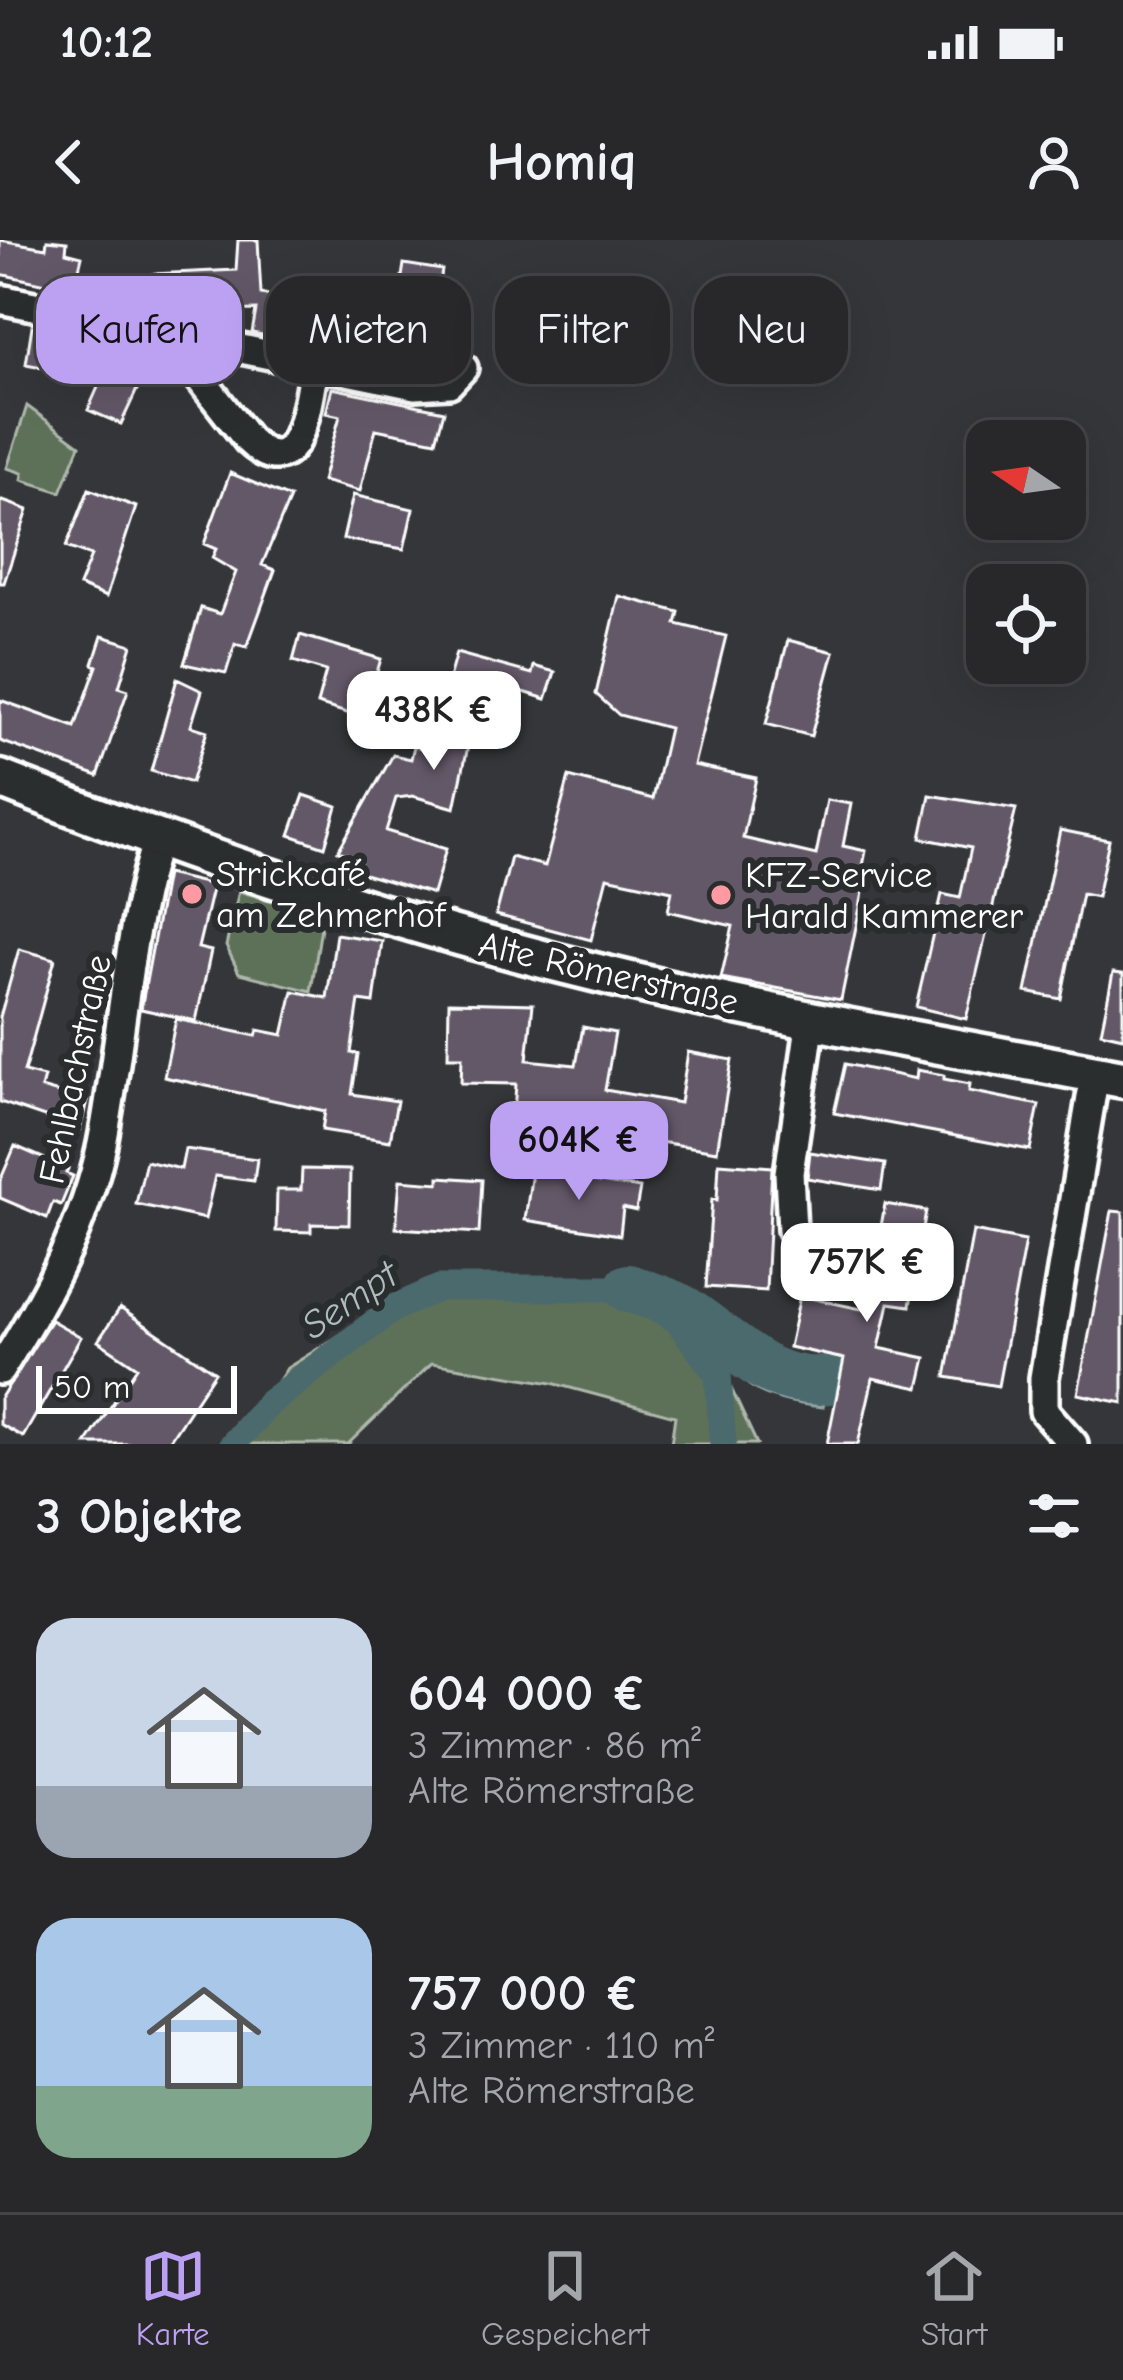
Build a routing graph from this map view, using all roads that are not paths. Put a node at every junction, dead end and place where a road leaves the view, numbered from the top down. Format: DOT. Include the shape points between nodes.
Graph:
graph roads {
  1 [pos="0,299"];
  2 [pos="36,307"];
  3 [pos="204,384"];
  4 [pos="310,384"];
  5 [pos="0,779"];
  6 [pos="158,837"];
  7 [pos="811,1019"];
  8 [pos="1109,1077"];
  9 [pos="792,1230"];
  10 [pos="0,1370"];
  11 [pos="1073,1444"];
  1 -- 2 [label="street"];
  3 -- 4 [label="street" via="248,440 276,458 296,441"];
  5 -- 6 [label="main road, Alte Römerstraße"];
  6 -- 7 [label="main road, Alte Römerstraße" via="479,942"];
  6 -- 10 [label="street, Fehlbachstraße" via="101,1150 76,1228"];
  7 -- 8 [label="main road, Alte Römerstraße"];
  7 -- 9 [label="street" via="789,1173"];
  8 -- 11 [label="street" via="1044,1378 1045,1411"];
}
